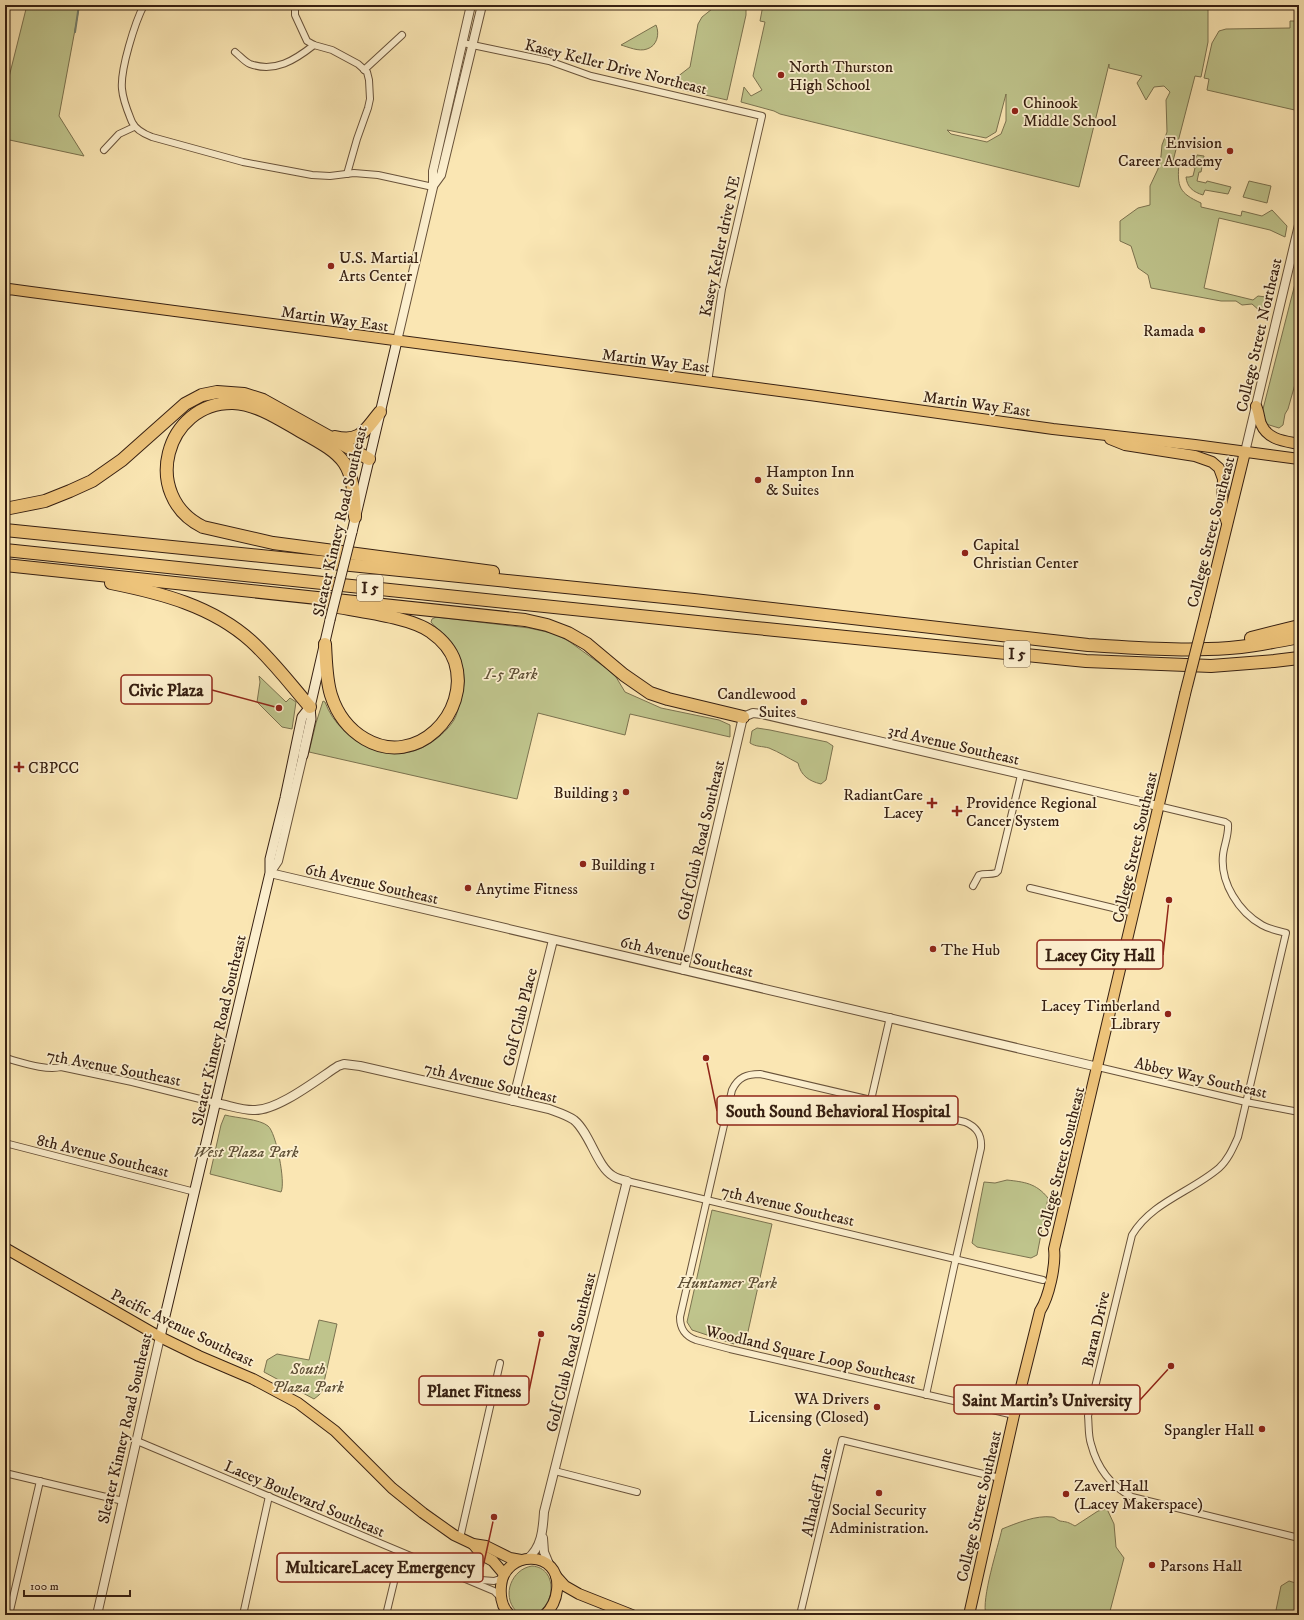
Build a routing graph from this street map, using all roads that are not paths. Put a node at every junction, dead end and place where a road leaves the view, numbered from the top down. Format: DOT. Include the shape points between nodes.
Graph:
graph roads {
  1 [pos="144,5"];
  2 [pos="295,5"];
  3 [pos="471,5"];
  4 [pos="482,5"];
  5 [pos="402,36"];
  6 [pos="463,43"];
  7 [pos="314,45"];
  8 [pos="472,45"];
  9 [pos="235,52"];
  10 [pos="364,70"];
  11 [pos="762,116"];
  12 [pos="134,127"];
  13 [pos="104,150"];
  14 [pos="347,174"];
  15 [pos="432,186"];
  16 [pos="1299,224"];
  17 [pos="1296,249"];
  18 [pos="6,288"];
  19 [pos="397,341"];
  20 [pos="708,382"];
  21 [pos="1256,406"];
  22 [pos="380,412"];
  23 [pos="1101,434"];
  24 [pos="331,436"];
  25 [pos="1299,444"];
  26 [pos="1245,452"];
  27 [pos="369,459"];
  28 [pos="1299,459"];
  29 [pos="5,509"];
  30 [pos="355,517"];
  31 [pos="1227,523"];
  32 [pos="5,530"];
  33 [pos="5,550"];
  34 [pos="5,565"];
  35 [pos="53,571"];
  36 [pos="260,592"];
  37 [pos="694,600"];
  38 [pos="1299,626"];
  39 [pos="1299,637"];
  40 [pos="325,644"];
  41 [pos="1209,650"];
  42 [pos="1299,658"];
  43 [pos="310,707"];
  44 [pos="743,717"];
  45 [pos="303,755"];
  46 [pos="1021,775"];
  47 [pos="1158,806"];
  48 [pos="270,874"];
  49 [pos="973,886"];
  50 [pos="1030,888"];
  51 [pos="1134,913"];
  52 [pos="553,940"];
  53 [pos="684,970"];
  54 [pos="890,1018"];
  55 [pos="5,1058"];
  56 [pos="1098,1067"];
  57 [pos="871,1100"];
  58 [pos="513,1101"];
  59 [pos="1246,1102"];
  60 [pos="216,1103"];
  61 [pos="1299,1112"];
  62 [pos="5,1143"];
  63 [pos="627,1181"];
  64 [pos="195,1192"];
  65 [pos="706,1200"];
  66 [pos="5,1248"];
  67 [pos="1054,1249"];
  68 [pos="956,1258"];
  69 [pos="1043,1280"];
  70 [pos="1040,1311"];
  71 [pos="160,1337"];
  72 [pos="500,1363"];
  73 [pos="926,1395"];
  74 [pos="1014,1415"];
  75 [pos="137,1441"];
  76 [pos="555,1471"];
  77 [pos="5,1473"];
  78 [pos="1000,1478"];
  79 [pos="40,1481"];
  80 [pos="637,1492"];
  81 [pos="269,1496"];
  82 [pos="124,1501"];
  83 [pos="542,1530"];
  84 [pos="460,1538"];
  85 [pos="1299,1538"];
  86 [pos="473,1544"];
  87 [pos="401,1553"];
  88 [pos="524,1559"];
  89 [pos="549,1564"];
  90 [pos="503,1576"];
  91 [pos="556,1576"];
  92 [pos="463,1578"];
  93 [pos="502,1598"];
  94 [pos="9,1615"];
  95 [pos="97,1615"];
  96 [pos="242,1615"];
  97 [pos="386,1615"];
  98 [pos="510,1615"];
  99 [pos="545,1615"];
  100 [pos="632,1615"];
  101 [pos="800,1615"];
  102 [pos="969,1615"];
  1 -- 12 [label="street" via="133,34 121,83"];
  2 -- 7 [label="street" via="295,15 307,41"];
  3 -- 6 [label="street"];
  4 -- 8 [label="street"];
  5 -- 10 [label="street"];
  6 -- 8 [label="street, Kasey Keller Drive Northeast"];
  6 -- 15 [label="street" via="433,171"];
  7 -- 9 [label="street" via="280,66 249,64"];
  7 -- 10 [label="street" via="332,50"];
  8 -- 11 [label="street, Kasey Keller Drive Northeast" via="549,61 591,76"];
  8 -- 15 [label="street" via="441,175"];
  10 -- 14 [label="street" via="369,80 370,98"];
  11 -- 20 [label="street, Kasey Keller drive NE" via="722,289"];
  12 -- 13 [label="street" via="119,134"];
  12 -- 14 [label="street" via="152,137 243,162 312,175"];
  14 -- 15 [label="street" via="378,175"];
  15 -- 19 [label="street"];
  16 -- 17 [label="street, College Street Northeast"];
  17 -- 21 [label="street, College Street Northeast"];
  18 -- 19 [label="main road, Martin Way East"];
  19 -- 20 [label="main road, Martin Way East"];
  19 -- 22 [label="main road, Sleater Kinney Road Southeast"];
  20 -- 23 [label="main road, Martin Way East"];
  21 -- 25 [label="main road" via="1261,424 1272,437"];
  21 -- 26 [label="street, College Street Northeast"];
  22 -- 24 [label="highway" via="355,439 345,440"];
  22 -- 27 [label="main road, Sleater Kinney Road Southeast"];
  23 -- 26 [label="main road, Martin Way East"];
  23 -- 31 [label="main road" via="1125,445 1195,456 1212,462 1219,468 1223,480 1222,508"];
  24 -- 27 [label="highway"];
  24 -- 29 [label="highway" via="263,400 234,392 209,393 185,404 122,460 92,481 45,501"];
  26 -- 28 [label="main road, Martin Way East"];
  26 -- 31 [label="main road, College Street Southeast"];
  27 -- 30 [label="main road, Sleater Kinney Road Southeast"];
  30 -- 37 [label="highway" via="351,477 343,460 326,446 262,410 233,403 212,406 186,422 172,443 166,469 169,485 181,509 203,527 273,543"];
  30 -- 40 [label="main road, Sleater Kinney Road Southeast, bridge"];
  31 -- 47 [label="main road, College Street Southeast, bridge"];
  32 -- 37 [label="highway, I 5"];
  33 -- 42 [label="highway, I 5" via="1086,661 1211,666"];
  34 -- 35 [label="highway"];
  35 -- 36 [label="highway"];
  35 -- 43 [label="highway" via="164,596 206,611 251,641"];
  36 -- 40 [label="highway" via="402,620 430,631 446,646 455,662 456,691 446,718 429,736 408,747 380,746 362,737 345,722 331,694"];
  36 -- 44 [label="highway" via="525,620 547,625 587,644 650,693"];
  37 -- 41 [label="highway, I 5" via="1088,645"];
  38 -- 41 [label="highway"];
  39 -- 41 [label="highway, I 5"];
  40 -- 43 [label="main road, Sleater Kinney Road Southeast"];
  43 -- 45 [label="main road, Sleater Kinney Road Southeast" via="311,719"];
  43 -- 48 [label="main road, Sleater Kinney Road Southeast" via="302,717 270,859"];
  44 -- 46 [label="street, 3rd Avenue Southeast" via="753,713 762,714"];
  44 -- 53 [label="street, Golf Club Road Southeast"];
  45 -- 48 [label="street, Sleater Kinney Road Southeast" via="278,861"];
  46 -- 47 [label="street, 3rd Avenue Southeast"];
  46 -- 49 [label="street" via="998,871 991,875 979,874"];
  47 -- 51 [label="main road, College Street Southeast"];
  47 -- 59 [label="street, Baran Drive" via="1228,824 1223,867 1233,896 1248,915 1262,925 1286,933"];
  48 -- 52 [label="street, 6th Avenue Southeast"];
  48 -- 60 [label="main road, Sleater Kinney Road Southeast"];
  50 -- 51 [label="street"];
  51 -- 56 [label="main road, College Street Southeast"];
  52 -- 53 [label="street, 6th Avenue Southeast"];
  52 -- 58 [label="street, Golf Club Place"];
  53 -- 54 [label="street, 6th Avenue Southeast"];
  54 -- 56 [label="street, 6th Avenue Southeast"];
  54 -- 57 [label="street"];
  55 -- 60 [label="street, 7th Avenue Southeast" via="132,1082"];
  56 -- 59 [label="street, Abbey Way Southeast"];
  56 -- 67 [label="main road, College Street Southeast"];
  57 -- 65 [label="street, Woodland Square Loop Southeast" via="760,1074 743,1076 732,1090"];
  57 -- 68 [label="street, Woodland Square Loop Southeast" via="965,1122 971,1124 980,1134 982,1148"];
  58 -- 60 [label="street, 7th Avenue Southeast" via="351,1064 338,1066 289,1098 262,1110"];
  58 -- 63 [label="street, 7th Avenue Southeast" via="549,1109 575,1121 607,1171"];
  59 -- 61 [label="street, Abbey Way Southeast"];
  59 -- 85 [label="street, Baran Drive" via="1238,1137 1225,1161 1219,1168 1158,1207 1138,1225 1132,1235 1088,1416 1089,1437 1108,1479 1115,1487 1132,1497"];
  60 -- 64 [label="main road, Sleater Kinney Road Southeast"];
  62 -- 64 [label="street, 8th Avenue Southeast"];
  63 -- 65 [label="street, 7th Avenue Southeast"];
  63 -- 76 [label="street, Golf Club Road Southeast"];
  64 -- 71 [label="main road, Sleater Kinney Road Southeast"];
  65 -- 68 [label="street, 7th Avenue Southeast"];
  65 -- 73 [label="street, Woodland Square Loop Southeast" via="680,1317 682,1331 686,1335 730,1349"];
  66 -- 71 [label="main road, Pacific Avenue Southeast"];
  67 -- 69 [label="main road, College Street Southeast" via="1049,1256"];
  67 -- 70 [label="main road, College Street Southeast" via="1055,1257 1045,1303"];
  68 -- 69 [label="street, 7th Avenue Southeast"];
  68 -- 73 [label="street, Woodland Square Loop Southeast"];
  69 -- 70 [label="main road, College Street Southeast" via="1038,1301"];
  70 -- 74 [label="main road, College Street Southeast"];
  71 -- 75 [label="street, Sleater Kinney Road Southeast"];
  71 -- 84 [label="main road, Pacific Avenue Southeast" via="253,1379 298,1403 336,1431 384,1480 412,1504"];
  72 -- 84 [label="street"];
  73 -- 74 [label="street, Woodland Square Loop Southeast"];
  74 -- 78 [label="main road, College Street Southeast"];
  75 -- 81 [label="street, Lacey Boulevard Southeast"];
  75 -- 82 [label="street, Sleater Kinney Road Southeast"];
  76 -- 80 [label="street"];
  76 -- 83 [label="street, Golf Club Road Southeast"];
  77 -- 79 [label="street"];
  78 -- 101 [label="street, Alhadeff Lane" via="842,1440"];
  78 -- 102 [label="main road, College Street Southeast"];
  79 -- 82 [label="street"];
  79 -- 94 [label="street"];
  81 -- 87 [label="street, Lacey Boulevard Southeast"];
  81 -- 96 [label="street"];
  82 -- 95 [label="street, Sleater Kinney Road Southeast"];
  83 -- 88 [label="street, Golf Club Road Southeast" via="538,1547 533,1555"];
  83 -- 89 [label="street, Golf Club Road Southeast" via="544,1552"];
  84 -- 86 [label="main road, Pacific Avenue Southeast"];
  86 -- 88 [label="main road, Pacific Avenue Southeast" via="486,1546 510,1558"];
  86 -- 90 [label="main road, Pacific Avenue Southeast" via="493,1561"];
  87 -- 92 [label="street, Lacey Boulevard Southeast"];
  87 -- 97 [label="street"];
  88 -- 89 [label="main road, Pacific Avenue Southeast" via="539,1559"];
  88 -- 90 [label="main road" via="509,1568"];
  89 -- 91 [label="main road"];
  90 -- 92 [label="street, Lacey Boulevard Southeast" via="500,1580 494,1581"];
  90 -- 93 [label="main road"];
  91 -- 99 [label="main road" via="556,1598"];
  91 -- 100 [label="main road" via="565,1586 579,1594"];
  92 -- 93 [label="street, Lacey Boulevard Southeast" via="494,1591"];
  93 -- 98 [label="main road" via="504,1608"];
}
